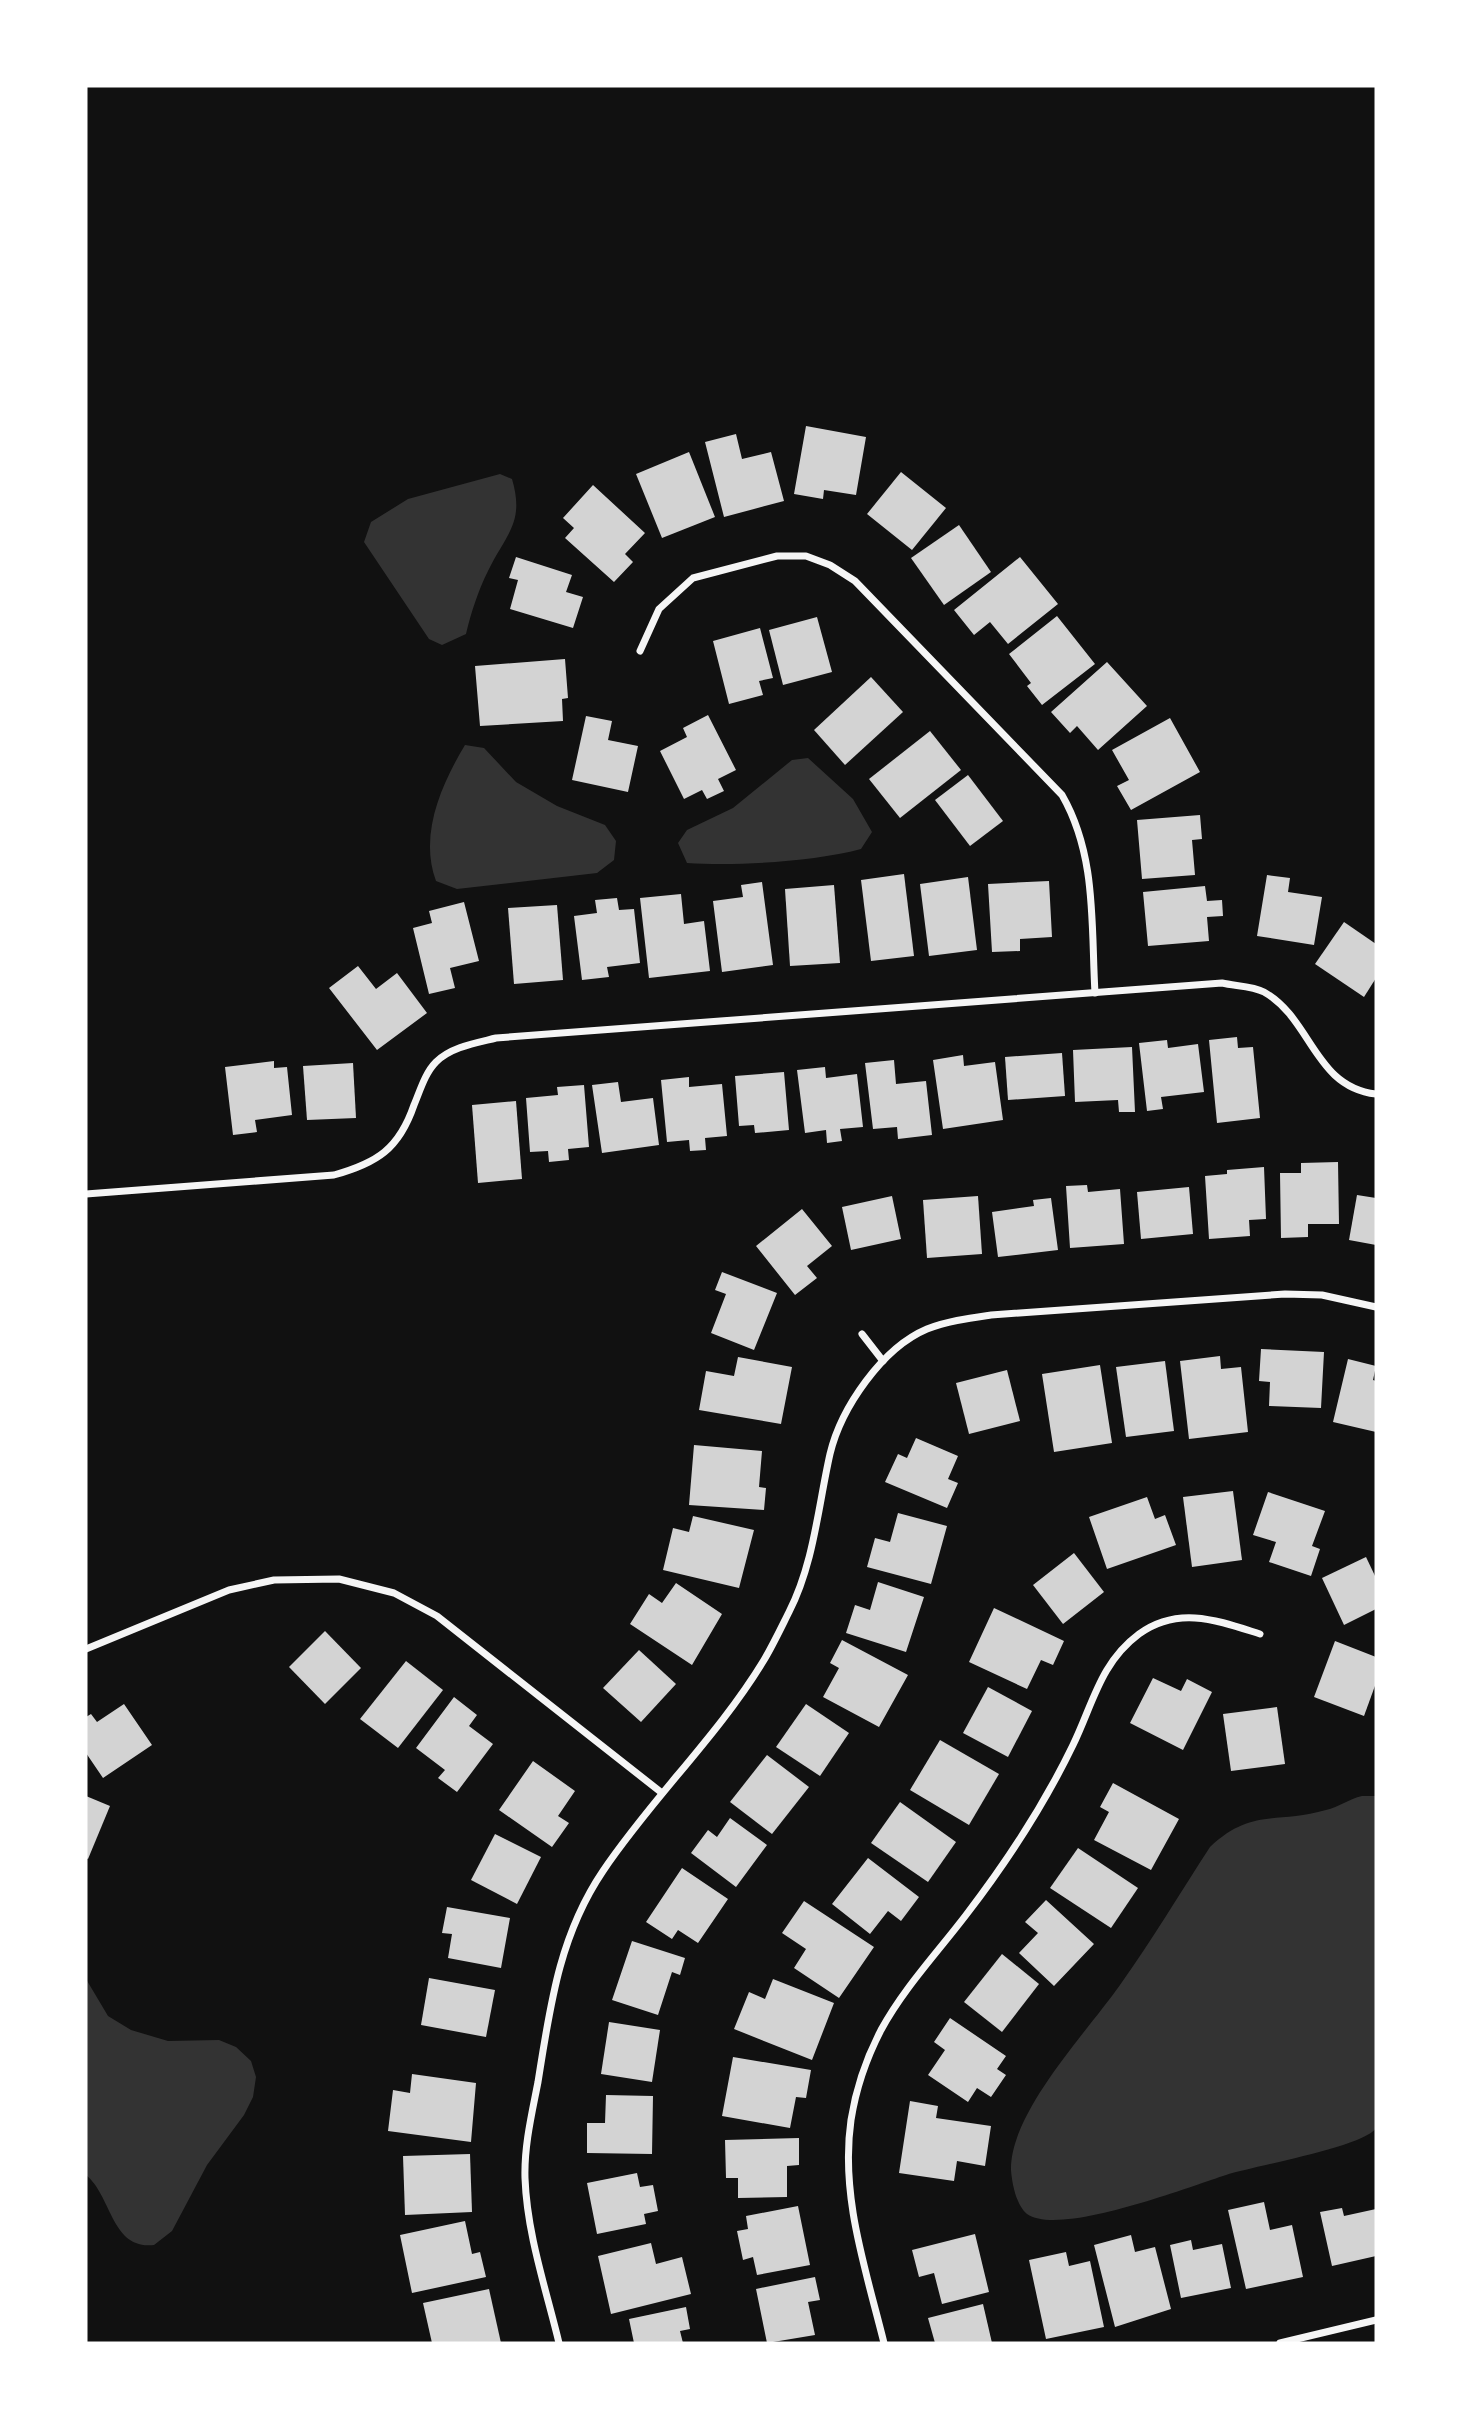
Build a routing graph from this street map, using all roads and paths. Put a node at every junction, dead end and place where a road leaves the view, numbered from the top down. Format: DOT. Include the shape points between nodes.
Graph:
graph roads {
  1 [pos="640,651"];
  2 [pos="1096,993"];
  3 [pos="1376,1094"];
  4 [pos="86,1194"];
  5 [pos="1376,1307"];
  6 [pos="862,1334"];
  7 [pos="883,1361"];
  8 [pos="1260,1634"];
  9 [pos="86,1649"];
  10 [pos="662,1793"];
  11 [pos="1376,2320"];
  12 [pos="559,2343"];
  13 [pos="884,2343"];
  14 [pos="1280,2343"];
  1 -- 2 [label="street" via="659,608 693,578 777,556 806,556 855,581 1062,795 1087,856"];
  2 -- 3 [label="street" via="1222,983 1262,991 1290,1012 1336,1079"];
  2 -- 4 [label="street" via="495,1038 465,1045 436,1062 391,1149 364,1166 334,1175"];
  5 -- 7 [label="street" via="1322,1295 1285,1294 991,1315 924,1330"];
  6 -- 7 [label="street"];
  7 -- 10 [label="street" via="851,1401 831,1451 810,1554 793,1603 764,1661"];
  8 -- 13 [label="street" via="1203,1616 1171,1620 1141,1632 1114,1656 1096,1686 1073,1745 1022,1835 882,2029 862,2071 847,2165 854,2221"];
  9 -- 10 [label="street" via="229,1590 274,1580 339,1579 394,1593 438,1616"];
  10 -- 12 [label="street" via="580,1907 553,1990 525,2177 531,2230"];
  11 -- 14 [label="street"];
}
